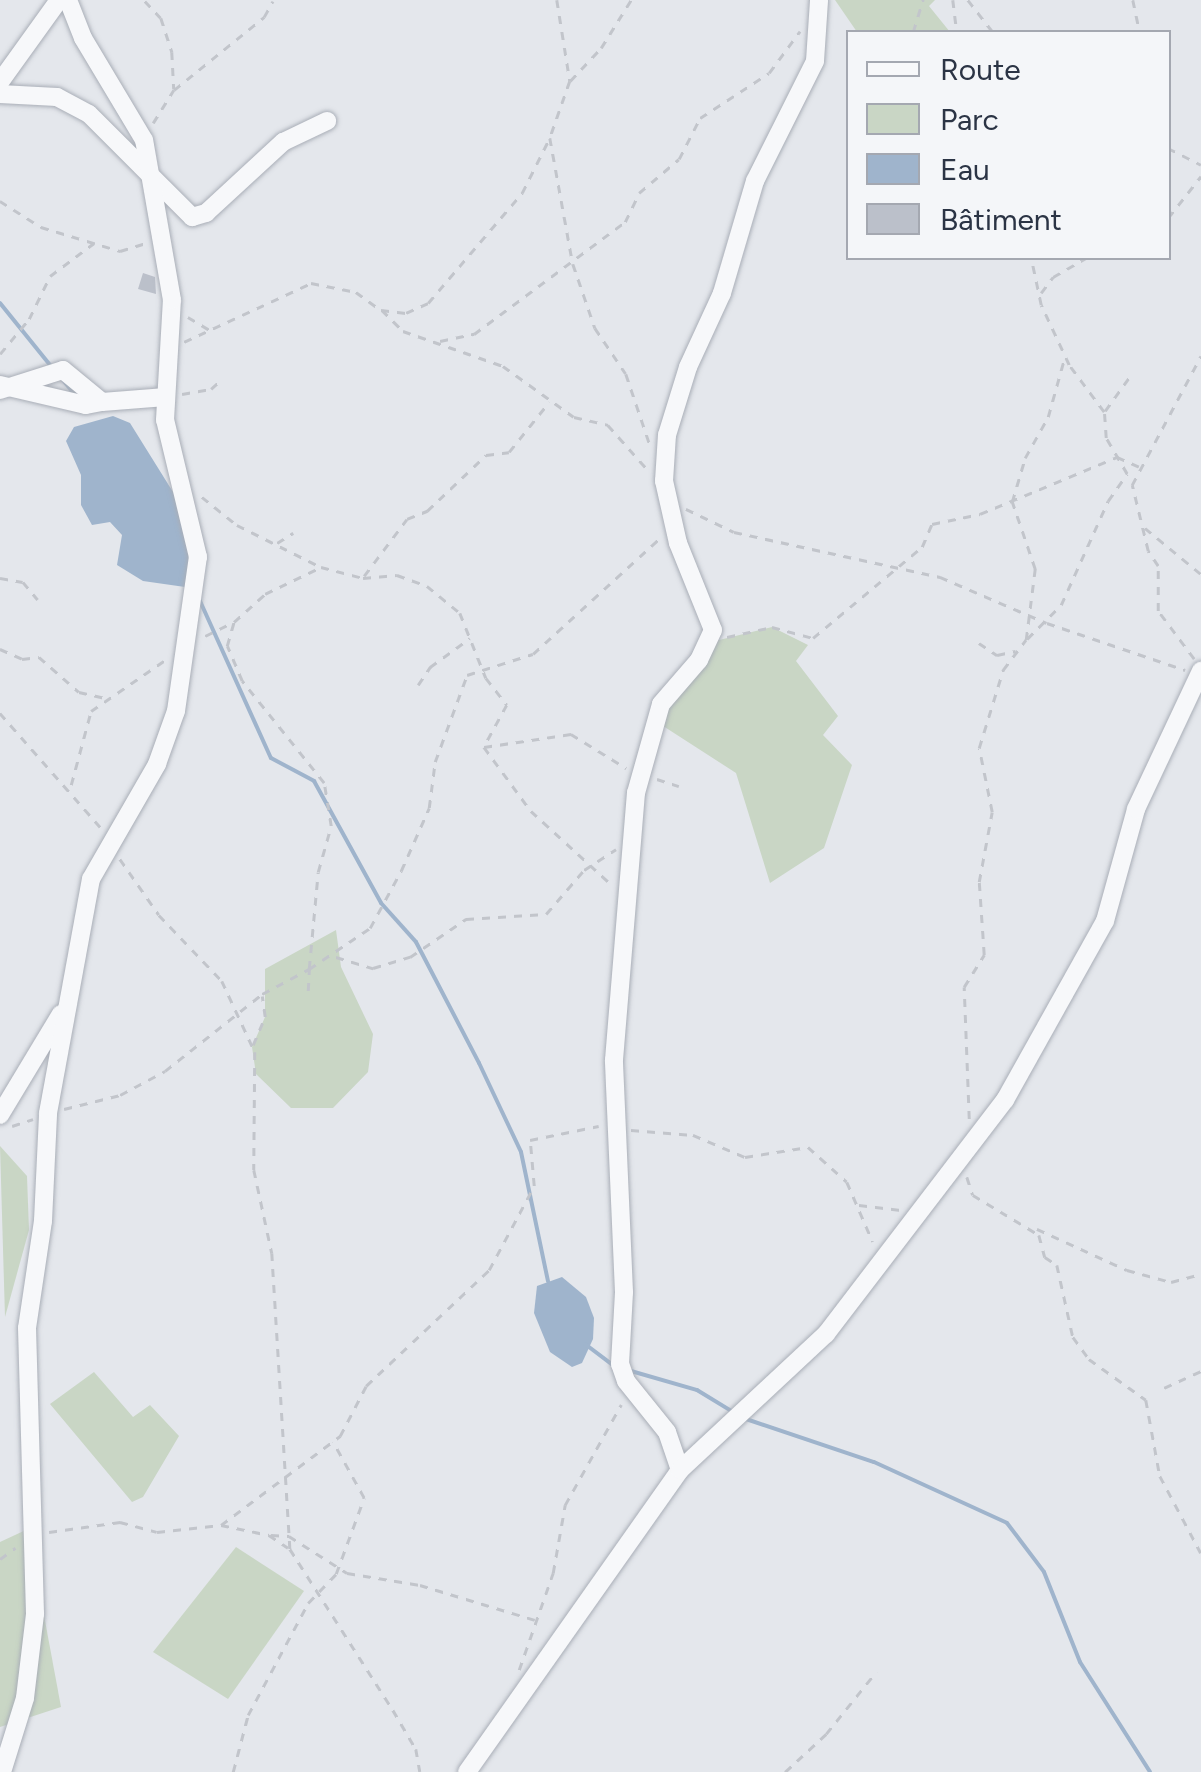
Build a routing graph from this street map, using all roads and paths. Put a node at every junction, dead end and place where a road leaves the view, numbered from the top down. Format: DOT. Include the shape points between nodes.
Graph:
graph roads {
  1 [pos="60,0"];
  2 [pos="68,0"];
  3 [pos="272,0"];
  4 [pos="556,0"];
  5 [pos="631,0"];
  6 [pos="924,0"];
  7 [pos="953,0"];
  8 [pos="968,0"];
  9 [pos="1133,0"];
  10 [pos="145,1"];
  11 [pos="818,2"];
  12 [pos="914,30"];
  13 [pos="957,30"];
  14 [pos="991,30"];
  15 [pos="1140,30"];
  16 [pos="570,81"];
  17 [pos="0,82"];
  18 [pos="174,90"];
  19 [pos="0,94"];
  20 [pos="327,122"];
  21 [pos="550,138"];
  22 [pos="144,140"];
  23 [pos="1171,150"];
  24 [pos="1201,165"];
  25 [pos="146,172"];
  26 [pos="1201,176"];
  27 [pos="0,201"];
  28 [pos="1171,214"];
  29 [pos="158,238"];
  30 [pos="94,243"];
  31 [pos="1031,260"];
  32 [pos="1083,260"];
  33 [pos="573,264"];
  34 [pos="1041,294"];
  35 [pos="172,300"];
  36 [pos="381,310"];
  37 [pos="212,331"];
  38 [pos="440,341"];
  39 [pos="172,349"];
  40 [pos="0,354"];
  41 [pos="1065,356"];
  42 [pos="1201,356"];
  43 [pos="1132,375"];
  44 [pos="221,380"];
  45 [pos="2,388"];
  46 [pos="166,396"];
  47 [pos="550,400"];
  48 [pos="102,402"];
  49 [pos="1104,412"];
  50 [pos="652,450"];
  51 [pos="1117,457"];
  52 [pos="1140,466"];
  53 [pos="1127,474"];
  54 [pos="185,484"];
  55 [pos="1132,485"];
  56 [pos="666,490"];
  57 [pos="1012,502"];
  58 [pos="673,523"];
  59 [pos="1144,527"];
  60 [pos="293,533"];
  61 [pos="276,544"];
  62 [pos="321,567"];
  63 [pos="900,568"];
  64 [pos="1201,574"];
  65 [pos="0,578"];
  66 [pos="362,578"];
  67 [pos="38,600"];
  68 [pos="1030,614"];
  69 [pos="234,622"];
  70 [pos="1046,623"];
  71 [pos="471,637"];
  72 [pos="1026,640"];
  73 [pos="712,642"];
  74 [pos="979,643"];
  75 [pos="185,646"];
  76 [pos="0,649"];
  77 [pos="1018,650"];
  78 [pos="484,667"];
  79 [pos="1200,672"];
  80 [pos="418,685"];
  81 [pos="107,698"];
  82 [pos="0,714"];
  83 [pos="484,747"];
  84 [pos="642,774"];
  85 [pos="679,786"];
  86 [pos="70,787"];
  87 [pos="633,836"];
  88 [pos="110,840"];
  89 [pos="593,866"];
  90 [pos="628,902"];
  91 [pos="334,956"];
  92 [pos="309,969"];
  93 [pos="308,990"];
  94 [pos="262,994"];
  95 [pos="66,1005"];
  96 [pos="236,1014"];
  97 [pos="252,1047"];
  98 [pos="48,1113"];
  99 [pos="0,1114"];
  100 [pos="615,1126"];
  101 [pos="0,1131"];
  102 [pos="968,1153"];
  103 [pos="858,1204"];
  104 [pos="918,1210"];
  105 [pos="1031,1226"];
  106 [pos="882,1265"];
  107 [pos="1201,1274"];
  108 [pos="1201,1371"];
  109 [pos="626,1381"];
  110 [pos="1164,1388"];
  111 [pos="332,1441"];
  112 [pos="680,1470"];
  113 [pos="283,1476"];
  114 [pos="220,1525"];
  115 [pos="269,1535"];
  116 [pos="289,1536"];
  117 [pos="32,1538"];
  118 [pos="290,1549"];
  119 [pos="1201,1552"];
  120 [pos="0,1559"];
  121 [pos="339,1565"];
  122 [pos="320,1594"];
  123 [pos="536,1620"];
  124 [pos="876,1672"];
  125 [pos="514,1683"];
  126 [pos="2,1772"];
  127 [pos="232,1772"];
  128 [pos="420,1772"];
  129 [pos="467,1772"];
  130 [pos="785,1772"];
  1 -- 17 [label="street"];
  2 -- 22 [label="street"];
  3 -- 18 [label="path" via="264,17"];
  4 -- 16 [label="path"];
  5 -- 16 [label="path"];
  6 -- 12 [label="path"];
  7 -- 13 [label="path"];
  8 -- 14 [label="path"];
  9 -- 15 [label="path"];
  10 -- 18 [label="path" via="161,18"];
  11 -- 33 [label="path" via="769,73 700,118 679,159 640,193 624,222"];
  11 -- 56 [label="street" via="815,62 774,144 688,367 667,435"];
  16 -- 21 [label="path"];
  18 -- 22 [label="path"];
  19 -- 25 [label="street" via="72,104"];
  20 -- 25 [label="street" via="283,142 196,217"];
  21 -- 33 [label="path"];
  21 -- 36 [label="path" via="522,194 448,284 406,312"];
  22 -- 25 [label="street"];
  23 -- 24 [label="path"];
  25 -- 29 [label="street"];
  26 -- 28 [label="path"];
  27 -- 30 [label="path" via="40,226"];
  29 -- 30 [label="path" via="129,252"];
  29 -- 35 [label="street"];
  30 -- 40 [label="path" via="50,276 29,319"];
  31 -- 34 [label="path"];
  32 -- 34 [label="path" via="1053,277"];
  33 -- 38 [label="path" via="543,278 474,334"];
  33 -- 50 [label="path" via="595,328 626,374"];
  34 -- 41 [label="path"];
  35 -- 37 [label="path"];
  35 -- 39 [label="street"];
  36 -- 37 [label="path" via="356,292 311,282"];
  36 -- 38 [label="path" via="403,331"];
  37 -- 39 [label="path"];
  38 -- 47 [label="path" via="524,376"];
  39 -- 46 [label="street"];
  41 -- 49 [label="path"];
  41 -- 57 [label="path"];
  42 -- 52 [label="path"];
  43 -- 49 [label="path"];
  44 -- 46 [label="path" via="211,389"];
  45 -- 48 [label="street" via="86,405"];
  45 -- 48 [label="street" via="63,370"];
  46 -- 48 [label="street"];
  46 -- 54 [label="street" via="170,453"];
  47 -- 56 [label="path" via="574,417 608,425"];
  47 -- 66 [label="path" via="509,452 486,455 427,510 407,519"];
  49 -- 51 [label="path" via="1106,438"];
  51 -- 52 [label="path"];
  51 -- 53 [label="path"];
  51 -- 57 [label="path"];
  52 -- 55 [label="path"];
  53 -- 55 [label="path"];
  53 -- 70 [label="path" via="1100,515 1072,588"];
  54 -- 61 [label="path" via="237,525"];
  54 -- 75 [label="street" via="198,557"];
  55 -- 59 [label="path"];
  56 -- 58 [label="street"];
  56 -- 63 [label="path" via="734,532"];
  57 -- 63 [label="path" via="932,524 922,548"];
  57 -- 68 [label="path" via="1036,569"];
  58 -- 73 [label="street" via="710,611"];
  58 -- 78 [label="path" via="533,654"];
  59 -- 64 [label="path"];
  59 -- 79 [label="path" via="1158,566 1158,611"];
  60 -- 61 [label="path"];
  61 -- 62 [label="path"];
  62 -- 66 [label="path"];
  62 -- 69 [label="path" via="265,594"];
  63 -- 68 [label="path"];
  63 -- 73 [label="path" via="813,638 772,626"];
  65 -- 67 [label="path" via="23,582"];
  66 -- 71 [label="path" via="398,576 427,586 460,614"];
  68 -- 70 [label="path"];
  68 -- 72 [label="path"];
  69 -- 75 [label="path"];
  69 -- 92 [label="path" via="227,646 242,681 324,782 330,826 318,872"];
  70 -- 72 [label="path"];
  70 -- 79 [label="path"];
  71 -- 78 [label="path"];
  71 -- 80 [label="path" via="430,667"];
  72 -- 77 [label="path"];
  73 -- 84 [label="street" via="661,704"];
  74 -- 77 [label="path" via="997,655"];
  75 -- 81 [label="path"];
  75 -- 88 [label="street" via="176,711 157,764"];
  76 -- 81 [label="path" via="22,659 38,657 79,692"];
  77 -- 102 [label="path" via="988,706 979,748 992,812 979,882 984,955 964,987"];
  78 -- 83 [label="path" via="507,705"];
  78 -- 91 [label="path" via="468,675 460,693 435,762 429,808 401,871 370,928"];
  79 -- 102 [label="street" via="1136,808 1105,921"];
  81 -- 86 [label="path" via="88,714"];
  82 -- 86 [label="path"];
  83 -- 84 [label="path" via="571,734"];
  83 -- 89 [label="path" via="532,810"];
  84 -- 85 [label="path"];
  84 -- 87 [label="street"];
  86 -- 88 [label="path"];
  87 -- 89 [label="path"];
  87 -- 90 [label="street"];
  88 -- 95 [label="street" via="91,879"];
  88 -- 96 [label="path" via="140,891 222,981"];
  89 -- 90 [label="path"];
  89 -- 91 [label="path" via="546,914 466,919 410,957 373,968"];
  90 -- 100 [label="street"];
  91 -- 92 [label="path"];
  92 -- 93 [label="path"];
  92 -- 94 [label="path"];
  94 -- 96 [label="path"];
  94 -- 97 [label="path" via="265,1017"];
  95 -- 98 [label="street"];
  95 -- 99 [label="street"];
  96 -- 97 [label="path"];
  96 -- 98 [label="path" via="164,1072 120,1095"];
  97 -- 113 [label="path" via="258,1105 254,1170 272,1253"];
  98 -- 101 [label="path"];
  98 -- 117 [label="street" via="43,1221 27,1328"];
  100 -- 103 [label="path" via="693,1135 745,1157 808,1147 848,1182"];
  100 -- 109 [label="street" via="624,1292 618,1345"];
  100 -- 111 [label="path" via="530,1140 534,1186 489,1270 366,1386"];
  102 -- 104 [label="street"];
  102 -- 105 [label="path" via="966,1183 973,1195"];
  103 -- 104 [label="path"];
  103 -- 106 [label="path"];
  104 -- 106 [label="street"];
  105 -- 107 [label="path" via="1127,1270 1171,1282"];
  105 -- 119 [label="path" via="1045,1257 1057,1264 1072,1337 1146,1400 1160,1476"];
  106 -- 112 [label="street" via="786,1376 735,1413"];
  108 -- 110 [label="path"];
  109 -- 112 [label="street" via="667,1432"];
  109 -- 123 [label="path" via="627,1398 565,1506"];
  111 -- 113 [label="path"];
  111 -- 121 [label="path" via="364,1498"];
  112 -- 129 [label="street"];
  113 -- 114 [label="path"];
  113 -- 116 [label="path"];
  114 -- 115 [label="path"];
  114 -- 117 [label="path" via="157,1532 120,1522 86,1524"];
  115 -- 116 [label="path"];
  115 -- 118 [label="path"];
  116 -- 118 [label="path"];
  116 -- 121 [label="path"];
  117 -- 120 [label="path"];
  117 -- 126 [label="street" via="32,1651"];
  118 -- 122 [label="path"];
  121 -- 122 [label="path"];
  121 -- 123 [label="path" via="347,1573 458,1594"];
  122 -- 127 [label="path" via="308,1603 248,1715"];
  122 -- 128 [label="path" via="416,1748"];
  123 -- 125 [label="path"];
  124 -- 130 [label="path"];
}
